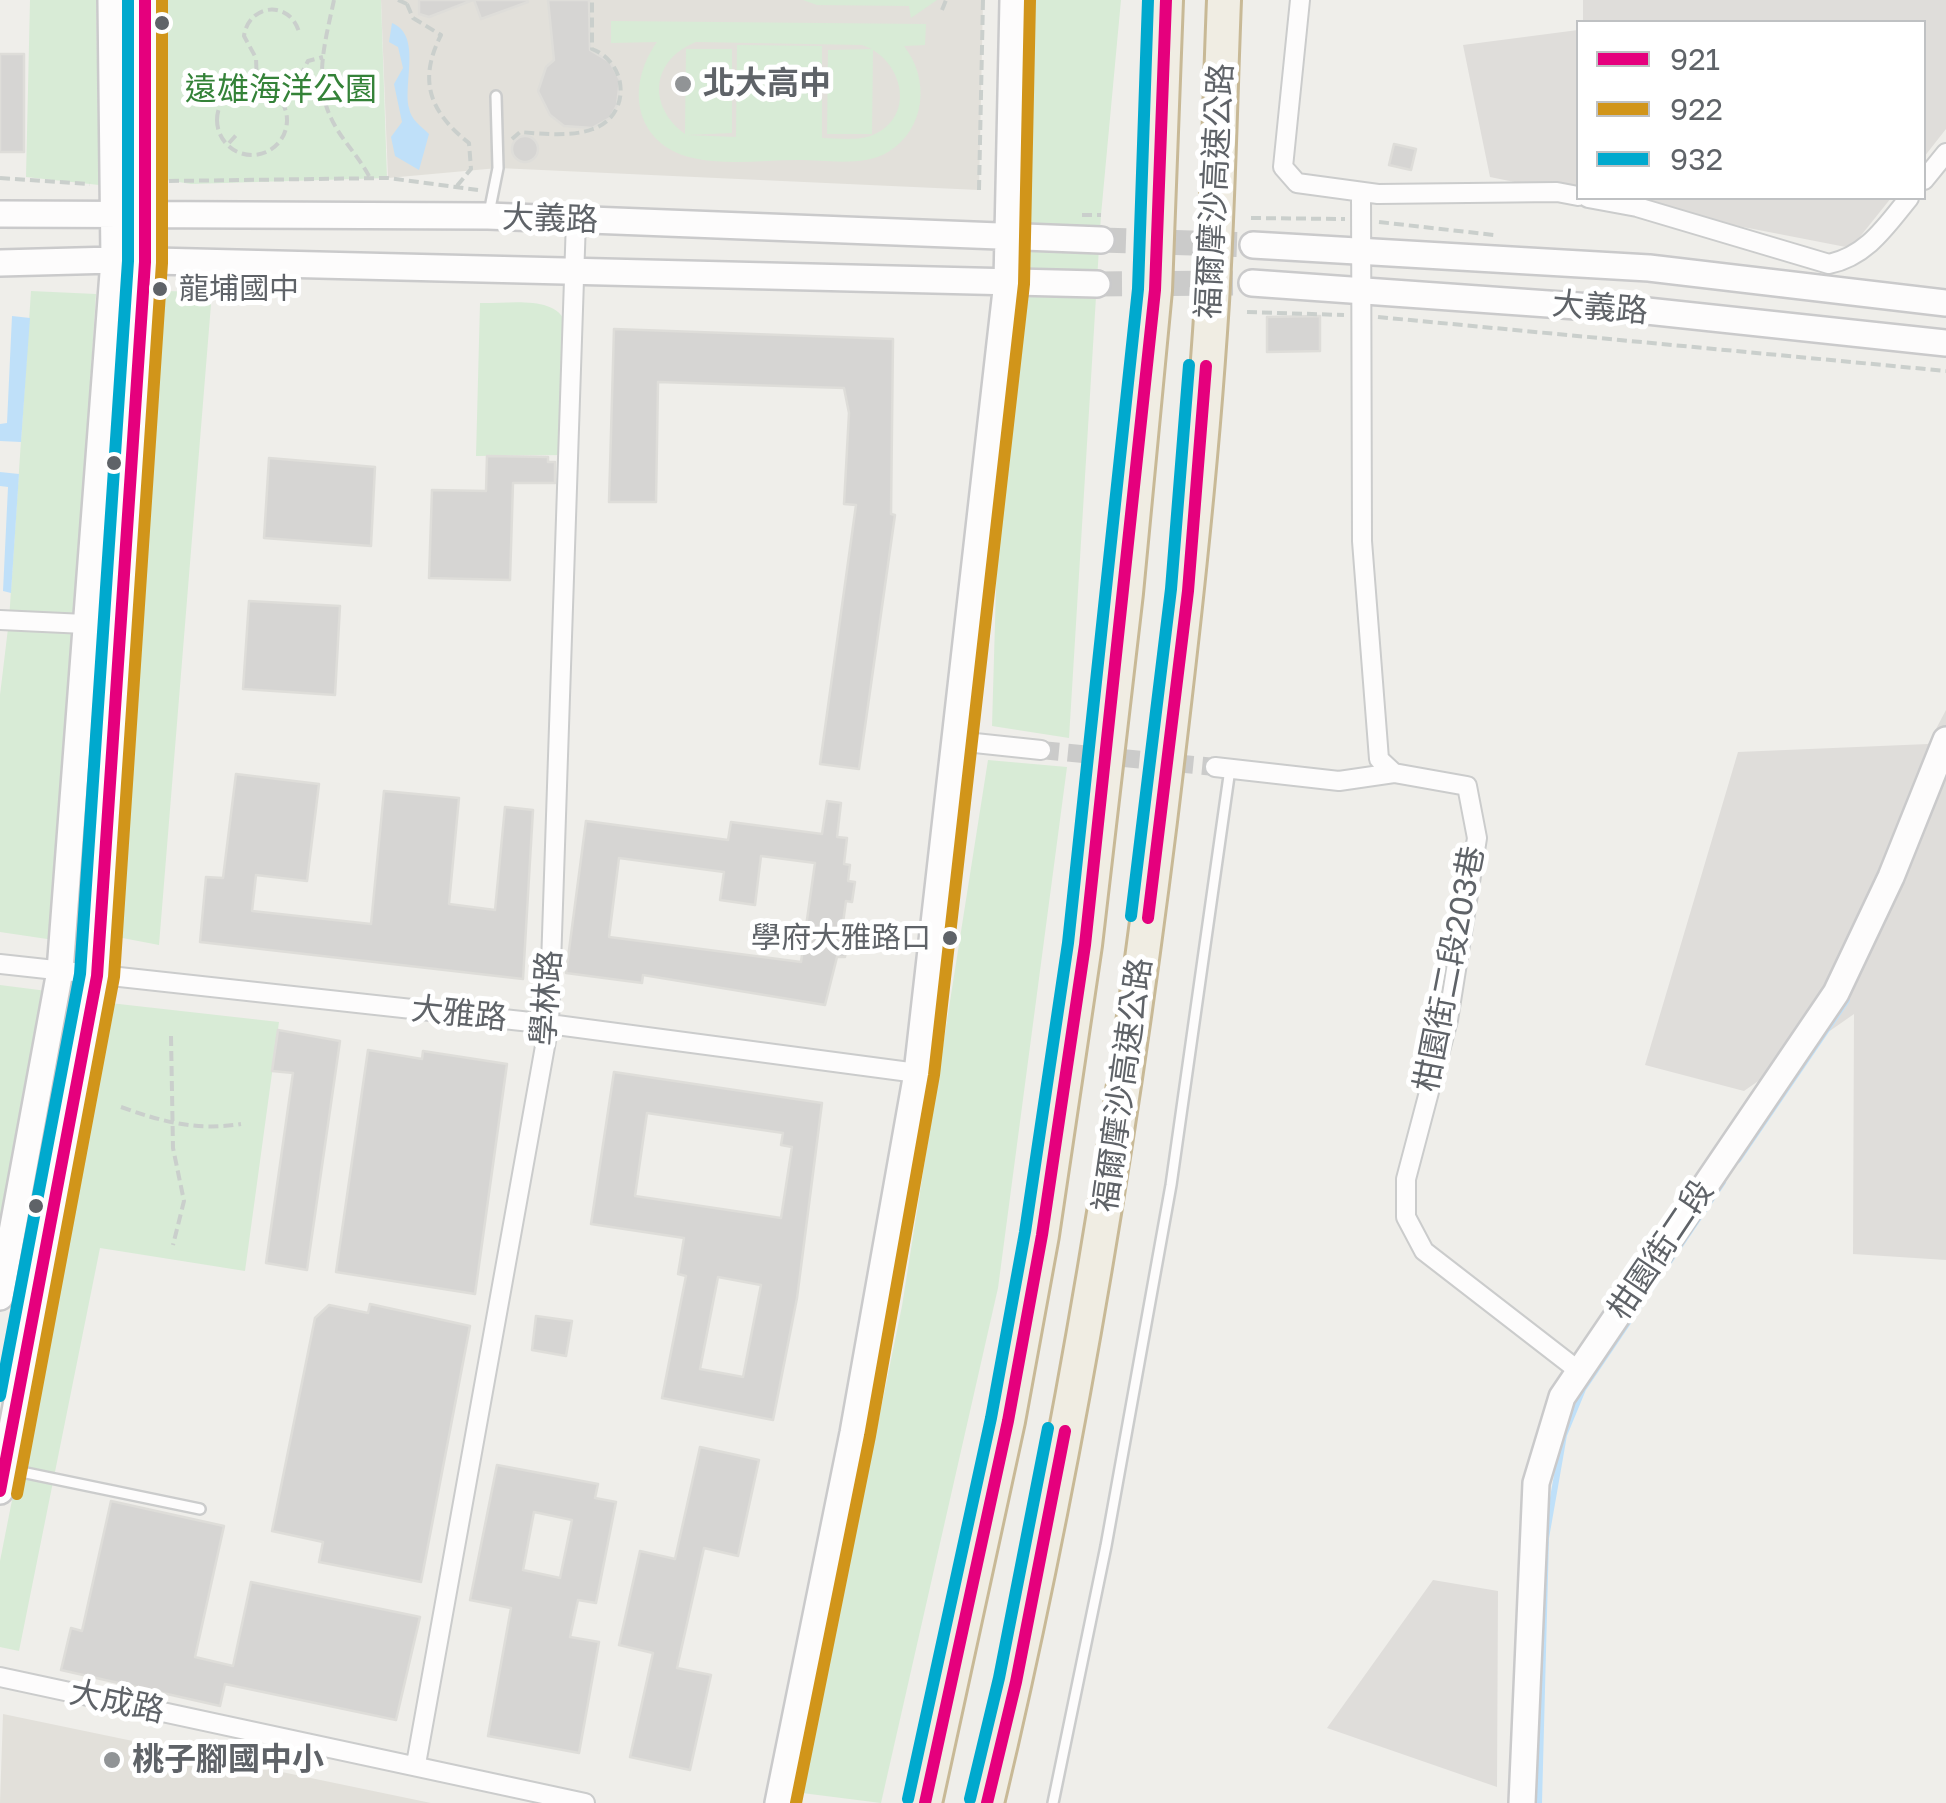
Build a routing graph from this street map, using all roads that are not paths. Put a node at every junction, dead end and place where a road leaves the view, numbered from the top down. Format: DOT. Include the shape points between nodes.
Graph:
graph roads {
  1 [pos="111,0"];
  2 [pos="145,0"];
  3 [pos="1013,0"];
  4 [pos="1166,0"];
  5 [pos="1224,0"];
  6 [pos="1300,0"];
  7 [pos="496,96"];
  8 [pos="1946,153"];
  9 [pos="1926,178"];
  10 [pos="1361,193"];
  11 [pos="1576,196"];
  12 [pos="1599,200"];
  13 [pos="1907,200"];
  14 [pos="116,213"];
  15 [pos="0,214"];
  16 [pos="148,214"];
  17 [pos="488,216"];
  18 [pos="576,220"];
  19 [pos="1010,238"];
  20 [pos="1100,240"];
  21 [pos="1252,245"];
  22 [pos="1362,251"];
  23 [pos="114,260"];
  24 [pos="0,262"];
  25 [pos="145,262"];
  26 [pos="575,269"];
  27 [pos="1006,282"];
  28 [pos="1252,282"];
  29 [pos="1096,284"];
  30 [pos="1362,289"];
  31 [pos="1946,303"];
  32 [pos="1946,343"];
  33 [pos="0,620"];
  34 [pos="86,624"];
  35 [pos="1946,740"];
  36 [pos="956,741"];
  37 [pos="1041,750"];
  38 [pos="1222,768"];
  39 [pos="1394,773"];
  40 [pos="0,964"];
  41 [pos="60,972"];
  42 [pos="97,976"];
  43 [pos="549,1024"];
  44 [pos="917,1073"];
  45 [pos="0,1296"];
  46 [pos="1580,1371"];
  47 [pos="2,1480"];
  48 [pos="200,1509"];
  49 [pos="0,1678"];
  50 [pos="416,1764"];
  51 [pos="586,1803"];
  52 [pos="780,1803"];
  53 [pos="925,1803"];
  54 [pos="987,1803"];
  55 [pos="1053,1803"];
  56 [pos="1522,1803"];
  1 -- 14 [label="street"];
  2 -- 16 [label="street"];
  3 -- 19 [label="street"];
  4 -- 53 [label="highway, 福爾摩沙高速公路" via="1155,290 1085,945 1011,1402"];
  5 -- 54 [label="highway, 福爾摩沙高速公路" via="1212,302 1188,591 1146,936 1098,1255"];
  6 -- 10 [label="street" via="1283,167 1298,184"];
  7 -- 17 [label="lane" via="498,168"];
  8 -- 9 [label="street"];
  10 -- 11 [label="street"];
  10 -- 22 [label="street"];
  12 -- 13 [label="street" via="1829,264 1868,246"];
  14 -- 15 [label="street, 大義路"];
  14 -- 16 [label="street, 大義路"];
  14 -- 23 [label="street"];
  16 -- 17 [label="street, 大義路"];
  16 -- 25 [label="street"];
  17 -- 18 [label="street, 大義路"];
  18 -- 19 [label="street, 大義路"];
  18 -- 26 [label="street, 學林路"];
  19 -- 20 [label="street, 大義路"];
  19 -- 27 [label="street"];
  21 -- 22 [label="street, 大義路"];
  22 -- 30 [label="street"];
  22 -- 31 [label="street, 大義路" via="1649,268"];
  23 -- 24 [label="street, 大義路"];
  23 -- 25 [label="street, 大義路"];
  23 -- 34 [label="street"];
  25 -- 26 [label="street, 大義路"];
  25 -- 42 [label="street"];
  26 -- 27 [label="street, 大義路"];
  26 -- 43 [label="street, 學林路"];
  27 -- 29 [label="street, 大義路"];
  27 -- 36 [label="street"];
  28 -- 30 [label="street, 大義路"];
  30 -- 32 [label="street, 大義路"];
  30 -- 39 [label="street" via="1362,541 1380,759"];
  33 -- 34 [label="street"];
  34 -- 41 [label="street"];
  35 -- 46 [label="street, 柑園街二段" via="1836,993"];
  36 -- 37 [label="street"];
  36 -- 44 [label="street"];
  38 -- 39 [label="street" via="1339,782"];
  38 -- 55 [label="lane" via="1171,1185"];
  39 -- 46 [label="street, 柑園街二段203巷" via="1466,786 1477,838 1448,1020 1406,1179 1406,1217 1424,1251"];
  40 -- 41 [label="street, 大雅路"];
  41 -- 42 [label="street, 大雅路"];
  41 -- 45 [label="street"];
  42 -- 43 [label="street, 大雅路"];
  42 -- 47 [label="street"];
  43 -- 44 [label="street, 大雅路"];
  43 -- 50 [label="street, 學林路"];
  44 -- 52 [label="street"];
  46 -- 56 [label="street, 柑園街二段" via="1562,1397 1536,1482"];
  47 -- 48 [label="lane"];
  49 -- 50 [label="street, 大成路"];
  50 -- 51 [label="street, 大成路"];
}
